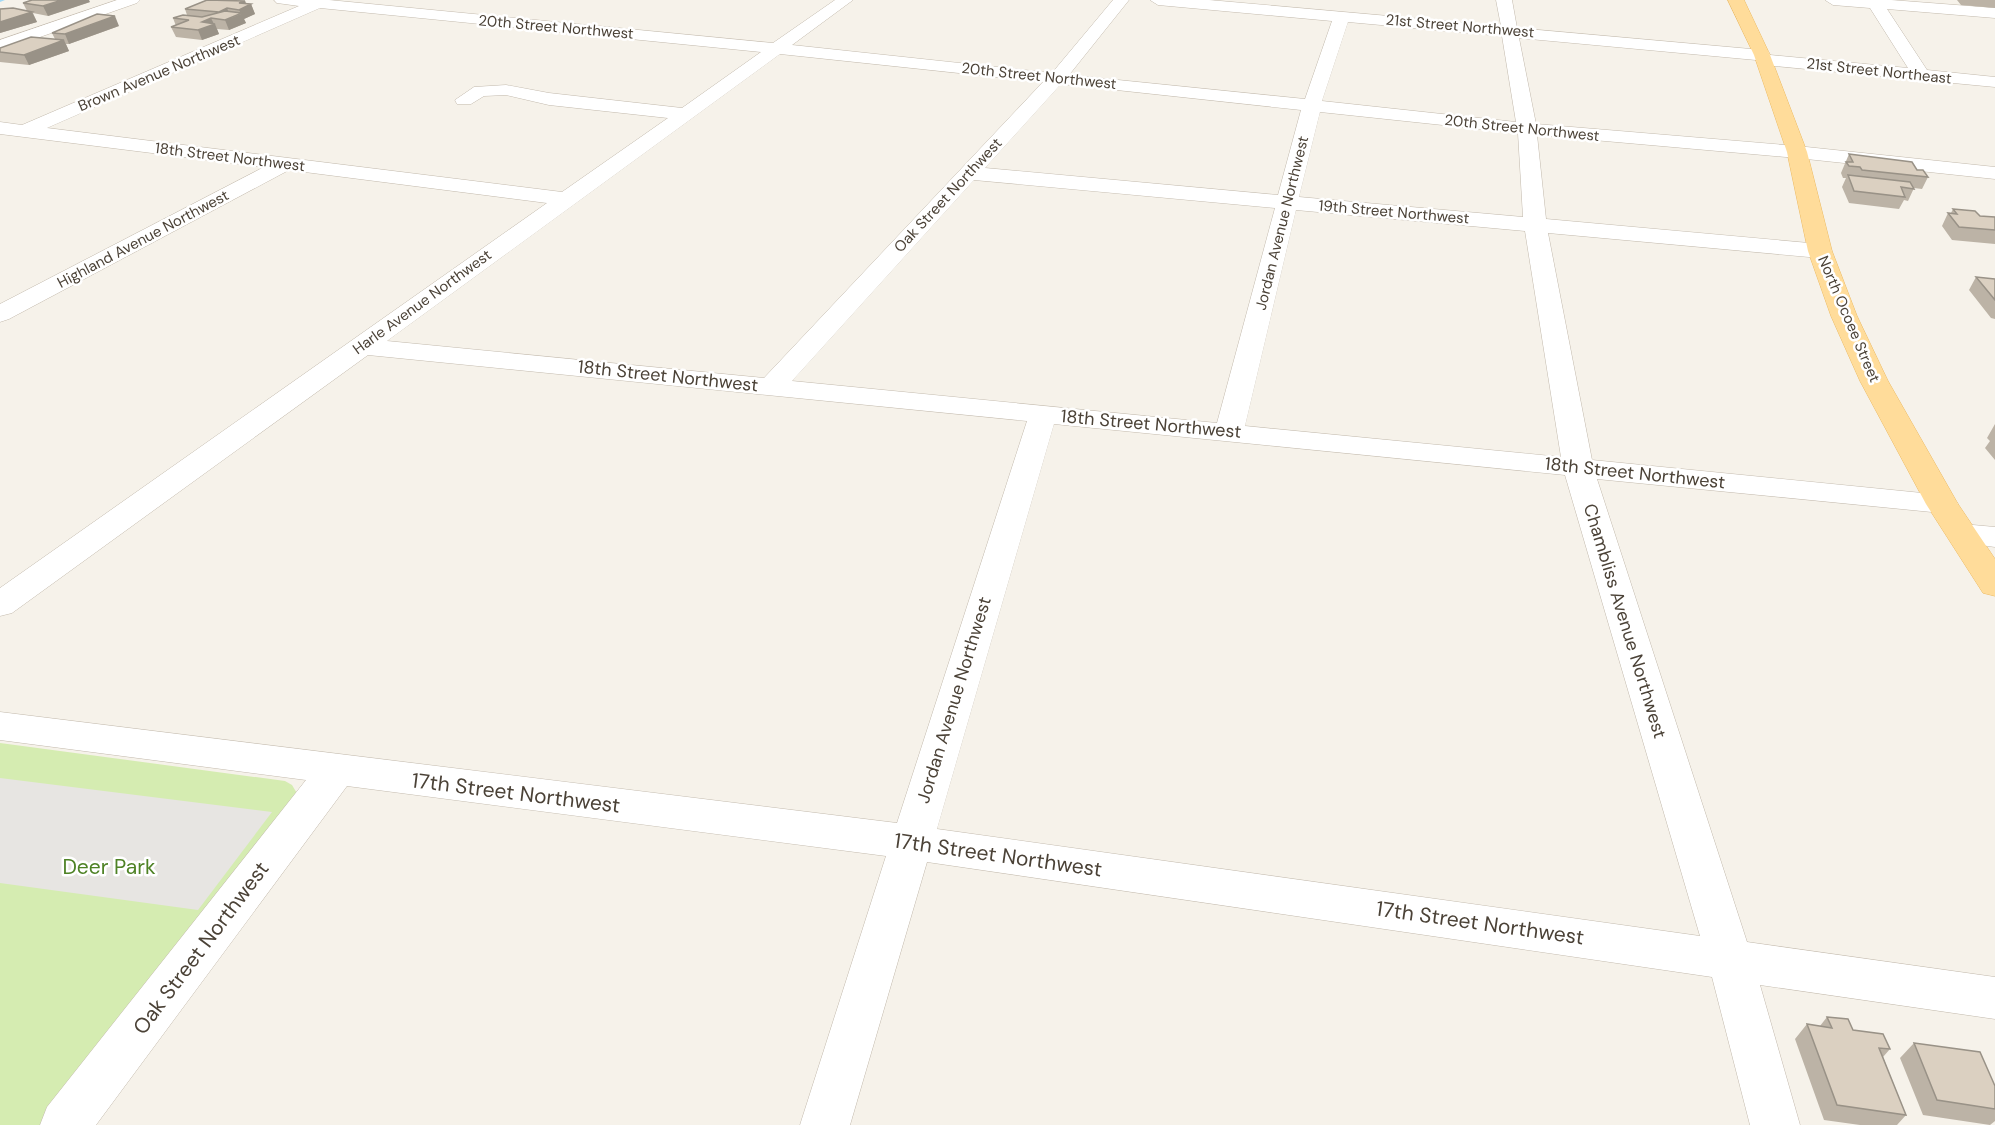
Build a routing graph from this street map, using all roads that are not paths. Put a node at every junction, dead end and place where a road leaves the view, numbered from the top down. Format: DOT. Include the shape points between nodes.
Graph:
graph roads {
  1 [pos="132,0"];
  2 [pos="282,0"];
  3 [pos="430,0"];
  4 [pos="845,0"];
  5 [pos="1121,0"];
  6 [pos="1158,0"];
  7 [pos="1504,0"];
  8 [pos="1736,0"];
  9 [pos="1833,0"];
  10 [pos="1207,2"];
  11 [pos="1875,3"];
  12 [pos="317,4"];
  13 [pos="400,13"];
  14 [pos="1995,13"];
  15 [pos="1342,16"];
  16 [pos="1510,30"];
  17 [pos="0,45"];
  18 [pos="778,49"];
  19 [pos="1763,57"];
  20 [pos="1921,75"];
  21 [pos="478,77"];
  22 [pos="1057,78"];
  23 [pos="1995,82"];
  24 [pos="464,100"];
  25 [pos="1312,105"];
  26 [pos="694,108"];
  27 [pos="0,128"];
  28 [pos="1527,128"];
  29 [pos="24,131"];
  30 [pos="0,141"];
  31 [pos="1797,152"];
  32 [pos="286,164"];
  33 [pos="968,173"];
  34 [pos="1995,173"];
  35 [pos="566,199"];
  36 [pos="1287,203"];
  37 [pos="1535,224"];
  38 [pos="1820,251"];
  39 [pos="0,314"];
  40 [pos="361,346"];
  41 [pos="772,387"];
  42 [pos="1043,414"];
  43 [pos="1229,432"];
  44 [pos="1578,467"];
  45 [pos="1942,504"];
  46 [pos="1962,534"];
  47 [pos="1995,537"];
  48 [pos="1995,585"];
  49 [pos="0,605"];
  50 [pos="0,726"];
  51 [pos="337,770"];
  52 [pos="910,842"];
  53 [pos="1731,959"];
  54 [pos="1995,998"];
  55 [pos="65,1125"];
  56 [pos="825,1125"];
  57 [pos="1775,1125"];
  1 -- 17 [label="street"];
  2 -- 12 [label="street, 20th Street Northwest"];
  3 -- 13 [label="street"];
  4 -- 18 [label="street, Harle Avenue Northwest"];
  5 -- 22 [label="street, Oak Street Northwest"];
  6 -- 10 [label="street, 21st Street Northwest"];
  7 -- 16 [label="street, Chambliss Avenue Northwest"];
  8 -- 19 [label="main road, North Ocoee Street"];
  9 -- 11 [label="street"];
  10 -- 15 [label="street, 21st Street Northwest"];
  11 -- 14 [label="street"];
  11 -- 20 [label="street"];
  12 -- 13 [label="street, 20th Street Northwest"];
  12 -- 29 [label="street, Brown Avenue Northwest"];
  13 -- 18 [label="street, 20th Street Northwest"];
  15 -- 16 [label="street, 21st Street Northwest"];
  15 -- 25 [label="street, Jordan Avenue Northwest"];
  16 -- 19 [label="street, 21st Street Northwest"];
  16 -- 28 [label="street, Chambliss Avenue Northwest"];
  18 -- 22 [label="street, 20th Street Northwest"];
  18 -- 26 [label="street, Harle Avenue Northwest"];
  19 -- 20 [label="street, 21st Street Northeast"];
  19 -- 31 [label="main road, North Ocoee Street"];
  20 -- 23 [label="street, 21st Street Northeast"];
  21 -- 26 [label="street"];
  22 -- 25 [label="street, 20th Street Northwest"];
  22 -- 33 [label="street, Oak Street Northwest"];
  24 -- 26 [label="street" via="480,91 506,90 549,99"];
  25 -- 28 [label="street, 20th Street Northwest"];
  25 -- 36 [label="street, Jordan Avenue Northwest"];
  26 -- 35 [label="street, Harle Avenue Northwest"];
  27 -- 29 [label="street, 18th Street Northwest"];
  28 -- 31 [label="street, 20th Street Northwest"];
  28 -- 37 [label="street, Chambliss Avenue Northwest"];
  29 -- 30 [label="street, Brown Avenue Northwest"];
  29 -- 32 [label="street, 18th Street Northwest"];
  31 -- 34 [label="street, 20th Street Northwest"];
  31 -- 38 [label="main road, North Ocoee Street"];
  32 -- 35 [label="street, 18th Street Northwest"];
  32 -- 39 [label="street, Highland Avenue Northwest"];
  33 -- 36 [label="street, 19th Street Northwest"];
  33 -- 41 [label="street, Oak Street Northwest"];
  35 -- 40 [label="street, Harle Avenue Northwest"];
  36 -- 37 [label="street, 19th Street Northwest"];
  36 -- 43 [label="street, Jordan Avenue Northwest"];
  37 -- 38 [label="street, 19th Street Northwest"];
  37 -- 44 [label="street, Chambliss Avenue Northwest"];
  38 -- 45 [label="main road, North Ocoee Street" via="1874,381"];
  40 -- 41 [label="street, 18th Street Northwest"];
  40 -- 49 [label="street, Harle Avenue Northwest"];
  41 -- 42 [label="street, 18th Street Northwest"];
  42 -- 43 [label="street, 18th Street Northwest"];
  42 -- 52 [label="street, Jordan Avenue Northwest"];
  43 -- 44 [label="street, 18th Street Northwest"];
  44 -- 45 [label="street, 18th Street Northwest"];
  44 -- 53 [label="street, Chambliss Avenue Northwest"];
  45 -- 46 [label="main road, North Ocoee Street"];
  46 -- 47 [label="street"];
  46 -- 48 [label="main road, North Ocoee Street"];
  50 -- 51 [label="street, 17th Street Northwest"];
  51 -- 52 [label="street, 17th Street Northwest"];
  51 -- 55 [label="street, Oak Street Northwest"];
  52 -- 53 [label="street, 17th Street Northwest"];
  52 -- 56 [label="street, Jordan Avenue Northwest"];
  53 -- 54 [label="street, 17th Street Northwest"];
  53 -- 57 [label="street, Chambliss Avenue Northwest"];
}
